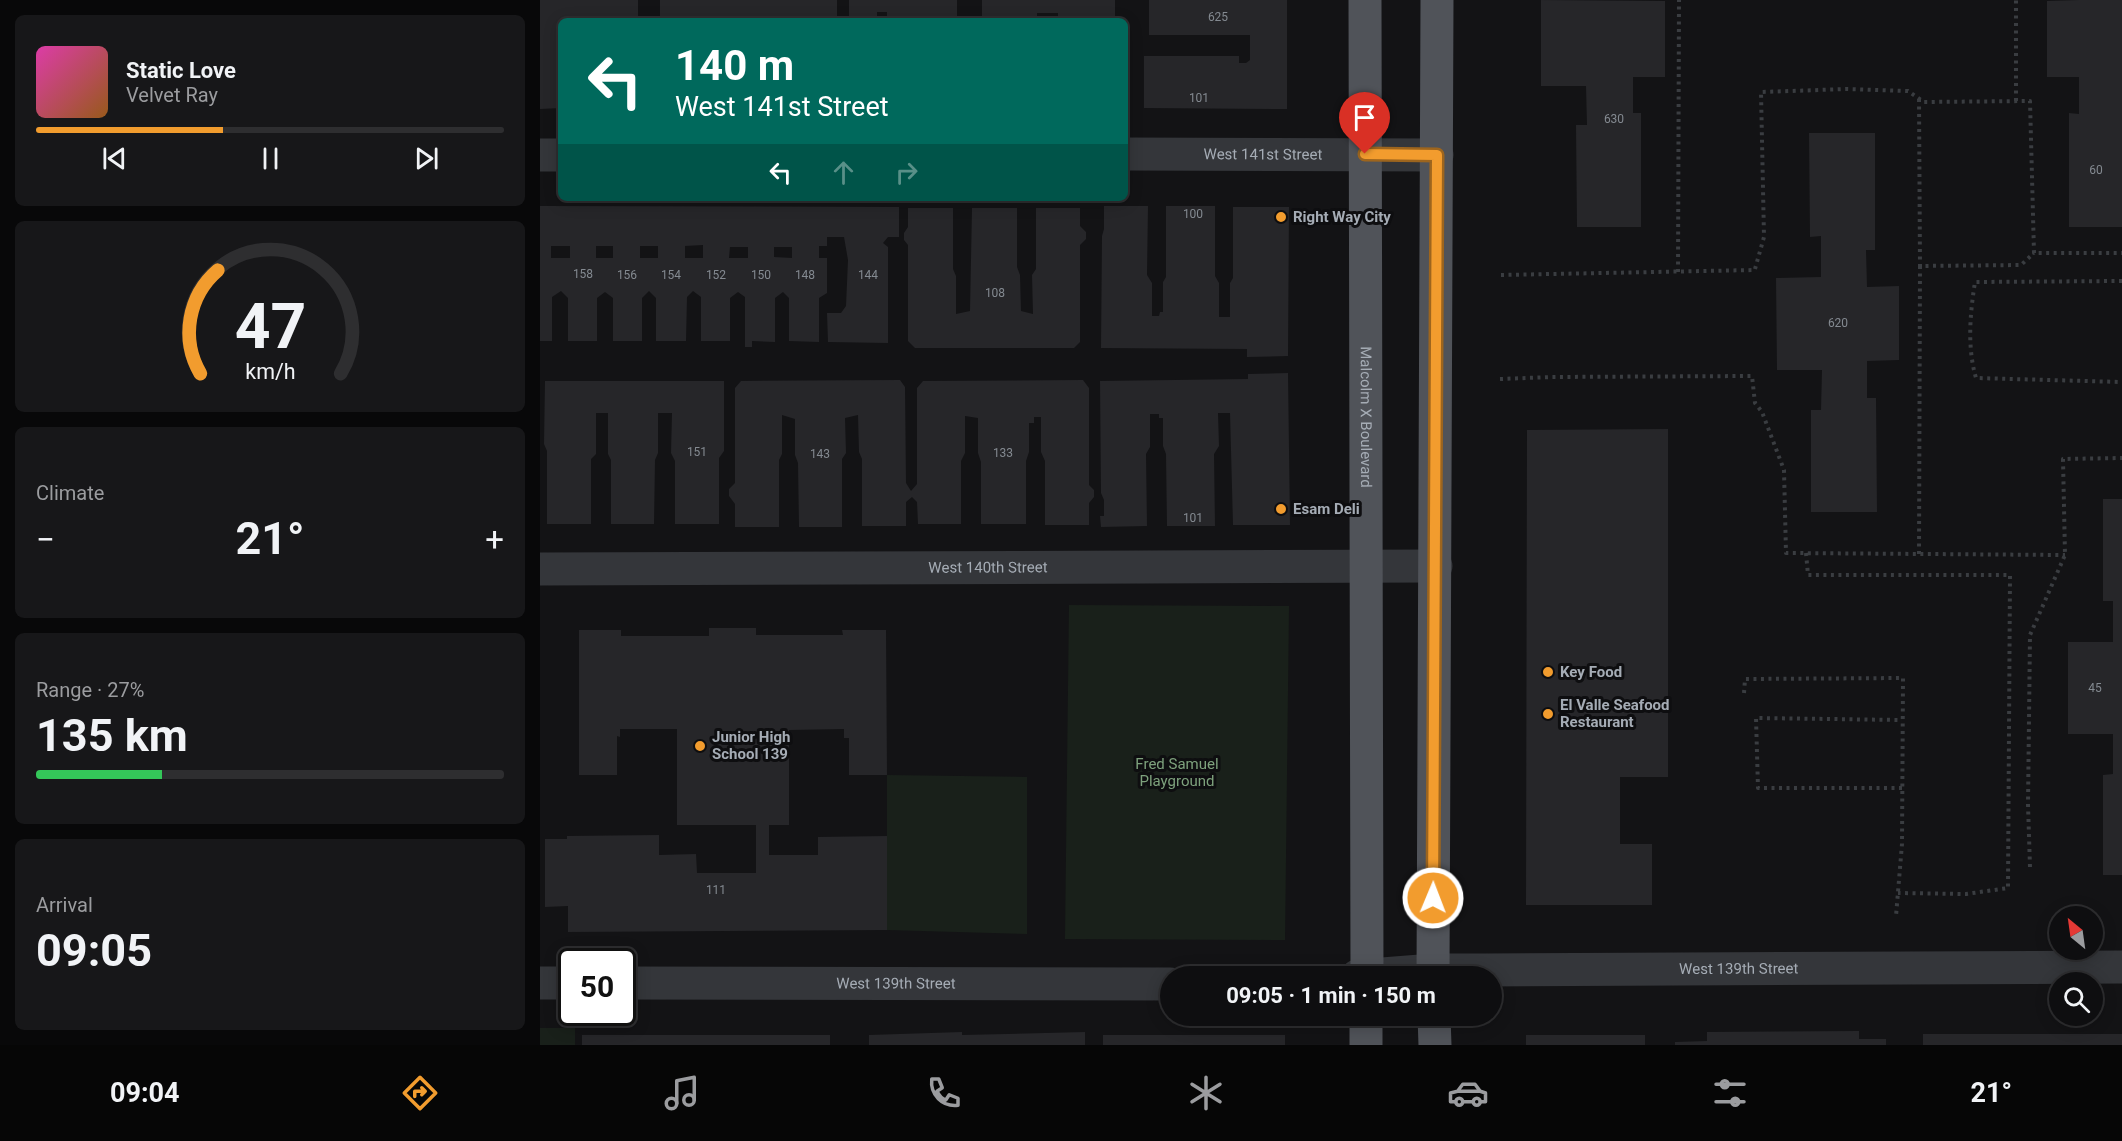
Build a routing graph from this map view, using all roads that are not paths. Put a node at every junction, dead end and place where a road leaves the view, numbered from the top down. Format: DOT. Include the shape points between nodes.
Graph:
graph roads {
  1 [pos="1365,0"];
  2 [pos="1437,0"];
  3 [pos="1128,154"];
  4 [pos="1365,154"];
  5 [pos="540,155"];
  6 [pos="558,155"];
  7 [pos="1437,155"];
  8 [pos="1366,566"];
  9 [pos="1436,566"];
  10 [pos="540,569"];
  11 [pos="1366,966"];
  12 [pos="1433,966"];
  13 [pos="2122,967"];
  14 [pos="1502,972"];
  15 [pos="540,983"];
  16 [pos="558,983"];
  17 [pos="636,983"];
  18 [pos="1160,984"];
  19 [pos="1366,1026"];
  20 [pos="1434,1026"];
  21 [pos="1366,1045"];
  22 [pos="1435,1045"];
  1 -- 4 [label="main road, Malcolm X Boulevard"];
  2 -- 7 [label="main road"];
  3 -- 4 [label="street, West 141st Street"];
  4 -- 7 [label="street, West 141st Street"];
  4 -- 8 [label="main road, Malcolm X Boulevard"];
  5 -- 6 [label="street"];
  7 -- 9 [label="main road"];
  8 -- 9 [label="street, West 140th Street"];
  8 -- 10 [label="street, West 140th Street"];
  8 -- 11 [label="main road, Malcolm X Boulevard"];
  9 -- 12 [label="main road"];
  13 -- 14 [label="street, West 139th Street"];
  15 -- 16 [label="street"];
  17 -- 18 [label="street, West 139th Street"];
  19 -- 21 [label="main road"];
  20 -- 22 [label="main road"];
}
